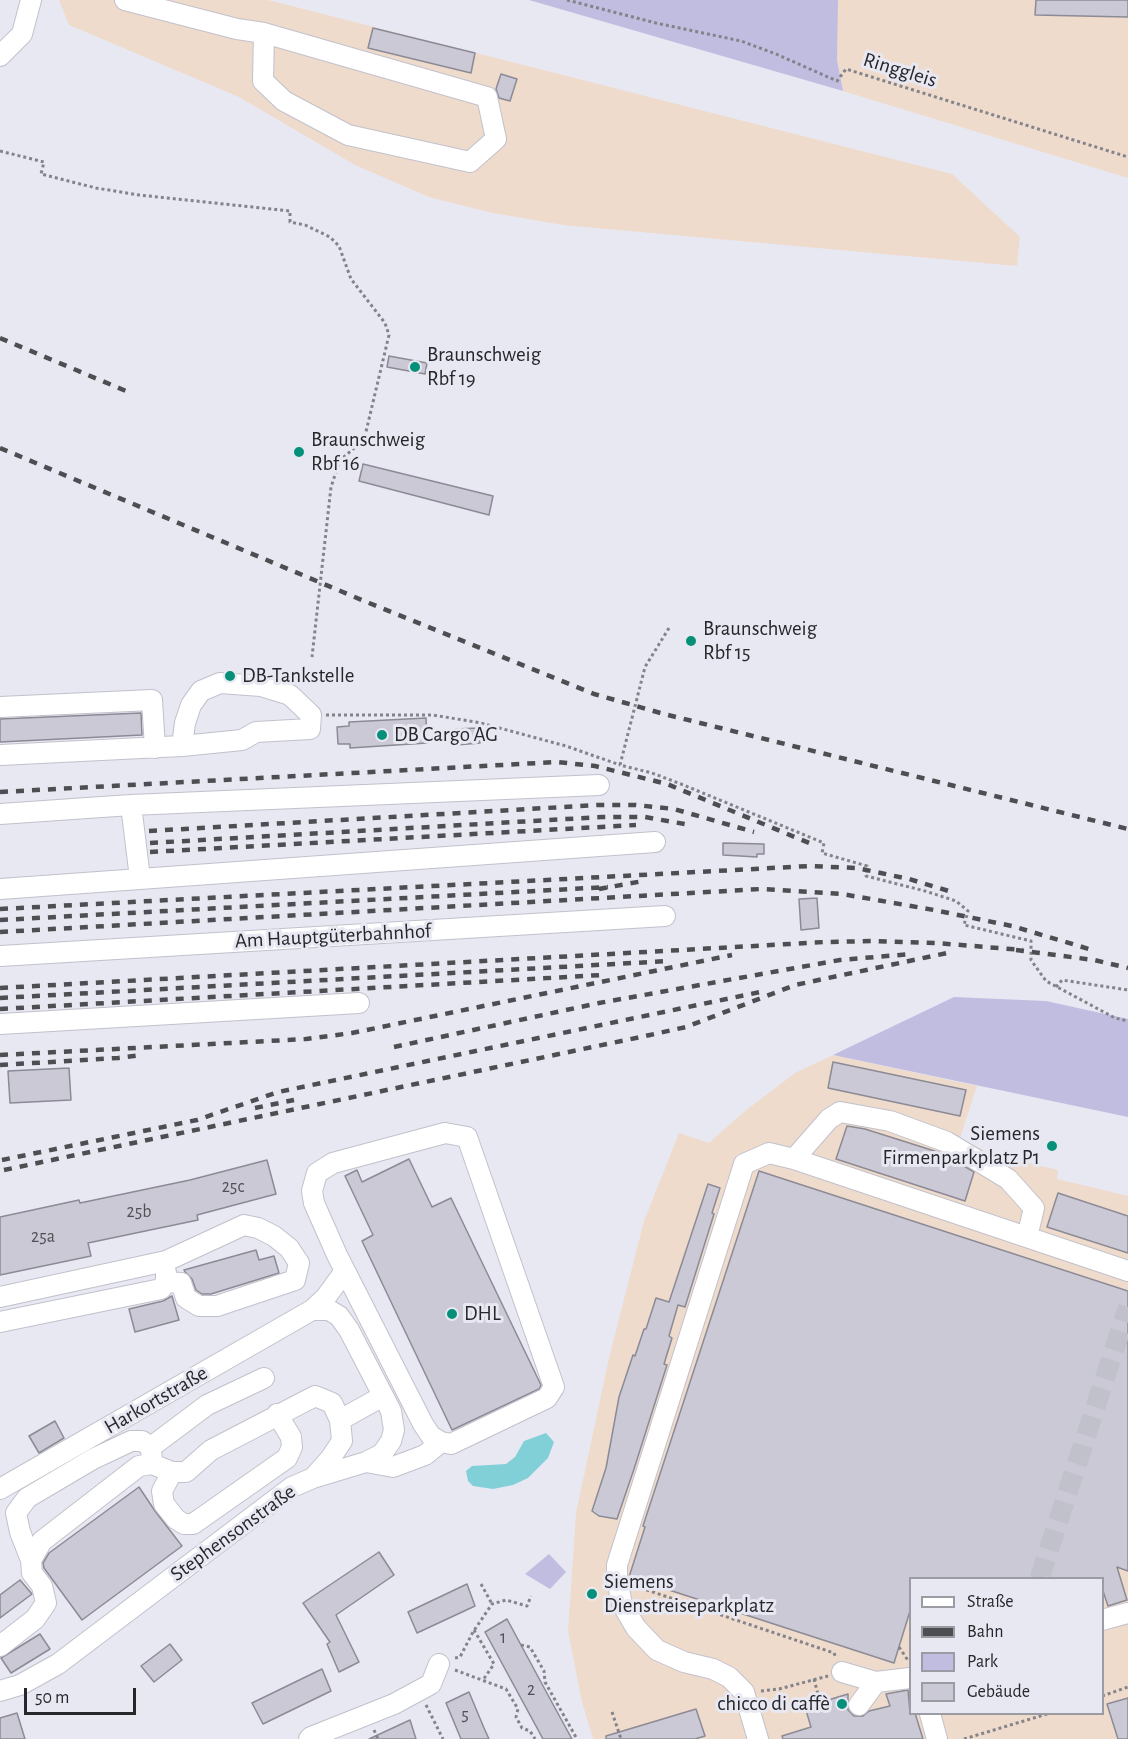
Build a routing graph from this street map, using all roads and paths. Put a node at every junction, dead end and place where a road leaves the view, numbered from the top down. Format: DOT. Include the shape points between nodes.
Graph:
graph roads {
  1 [pos="31,0"];
  2 [pos="125,0"];
  3 [pos="567,0"];
  4 [pos="264,33"];
  5 [pos="0,56"];
  6 [pos="0,151"];
  7 [pos="1128,157"];
  8 [pos="669,628"];
  9 [pos="312,657"];
  10 [pos="0,707"];
  11 [pos="311,716"];
  12 [pos="182,746"];
  13 [pos="155,747"];
  14 [pos="0,755"];
  15 [pos="620,765"];
  16 [pos="599,785"];
  17 [pos="131,806"];
  18 [pos="0,814"];
  19 [pos="655,842"];
  20 [pos="140,878"];
  21 [pos="0,889"];
  22 [pos="665,916"];
  23 [pos="0,956"];
  24 [pos="1056,987"];
  25 [pos="1128,990"];
  26 [pos="359,1003"];
  27 [pos="1128,1021"];
  28 [pos="0,1024"];
  29 [pos="794,1159"];
  30 [pos="1027,1237"];
  31 [pos="166,1261"];
  32 [pos="345,1271"];
  33 [pos="1128,1271"];
  34 [pos="166,1282"];
  35 [pos="0,1297"];
  36 [pos="312,1310"];
  37 [pos="0,1322"];
  38 [pos="264,1378"];
  39 [pos="383,1396"];
  40 [pos="277,1414"];
  41 [pos="340,1420"];
  42 [pos="441,1442"];
  43 [pos="152,1455"];
  44 [pos="366,1462"];
  45 [pos="172,1472"];
  46 [pos="313,1478"];
  47 [pos="0,1489"];
  48 [pos="31,1560"];
  49 [pos="616,1580"];
  50 [pos="481,1584"];
  51 [pos="531,1596"];
  52 [pos="492,1604"];
  53 [pos="1128,1613"];
  54 [pos="1104,1619"];
  55 [pos="474,1630"];
  56 [pos="521,1645"];
  57 [pos="0,1646"];
  58 [pos="899,1647"];
  59 [pos="909,1662"];
  60 [pos="439,1664"];
  61 [pos="842,1672"];
  62 [pos="909,1678"];
  63 [pos="814,1679"];
  64 [pos="483,1680"];
  65 [pos="876,1682"];
  66 [pos="1128,1687"];
  67 [pos="419,1690"];
  68 [pos="0,1691"];
  69 [pos="744,1692"];
  70 [pos="1104,1695"];
  71 [pos="820,1702"];
  72 [pos="859,1705"];
  73 [pos="612,1712"];
  74 [pos="931,1715"];
  75 [pos="1041,1715"];
  76 [pos="309,1739"];
  77 [pos="443,1739"];
  78 [pos="535,1739"];
  79 [pos="577,1739"];
  80 [pos="621,1739"];
  81 [pos="758,1739"];
  82 [pos="937,1739"];
  83 [pos="964,1739"];
  1 -- 5 [label="street" via="22,34"];
  2 -- 4 [label="street"];
  3 -- 7 [label="path, Ringgleis" via="741,41 837,81 846,69"];
  4 -- 4 [label="street" via="486,98 496,139 470,162 348,135 284,101 263,81"];
  6 -- 9 [label="path" via="44,162 41,174 96,188 290,211 290,222 330,237 339,246 351,279 385,323 389,335 364,440 340,460 331,487"];
  8 -- 15 [label="path" via="645,667"];
  10 -- 13 [label="street" via="152,700"];
  11 -- 12 [label="street" via="310,729 256,732 242,740"];
  11 -- 12 [label="street" via="290,695 261,686 220,683 201,691 191,705"];
  11 -- 15 [label="path" via="443,716 519,732"];
  12 -- 13 [label="street"];
  13 -- 14 [label="street"];
  15 -- 24 [label="path" via="681,784 824,843 822,853 867,866 866,876 956,901 968,911 964,925 1031,941 1031,960 1046,981"];
  16 -- 17 [label="street"];
  17 -- 18 [label="street"];
  17 -- 20 [label="street"];
  19 -- 20 [label="street"];
  20 -- 21 [label="street"];
  22 -- 23 [label="street, Am Hauptgüterbahnhof"];
  24 -- 25 [label="path" via="1062,980"];
  24 -- 27 [label="path"];
  26 -- 28 [label="street"];
  29 -- 30 [label="street"];
  29 -- 30 [label="street" via="840,1112 890,1121 947,1142 1008,1179 1034,1208"];
  29 -- 49 [label="street" via="769,1153 744,1164 617,1565"];
  30 -- 33 [label="street"];
  31 -- 34 [label="street"];
  31 -- 34 [label="street" via="244,1225 274,1236 299,1263 295,1280 217,1306 199,1306 186,1298 181,1283"];
  31 -- 35 [label="street"];
  32 -- 36 [label="street, Harkortstraße"];
  32 -- 42 [label="street" via="423,1424"];
  32 -- 42 [label="street" via="315,1203 312,1191 317,1173 347,1157 446,1133 466,1137 554,1387 547,1398 451,1444"];
  34 -- 37 [label="street" via="161,1289"];
  36 -- 39 [label="street, Stephensonstraße" via="329,1310 339,1316"];
  36 -- 47 [label="street, Harkortstraße"];
  38 -- 43 [label="street" via="207,1406"];
  39 -- 41 [label="street"];
  39 -- 44 [label="street, Stephensonstraße" via="394,1430 382,1454"];
  40 -- 41 [label="street" via="315,1396 332,1403"];
  40 -- 45 [label="street" via="212,1450 186,1472"];
  40 -- 45 [label="street" via="291,1437 287,1458 193,1524 176,1519 164,1504 162,1491"];
  41 -- 46 [label="street" via="342,1441"];
  42 -- 44 [label="street" via="424,1455 393,1467"];
  43 -- 45 [label="street"];
  43 -- 48 [label="street" via="42,1541"];
  43 -- 48 [label="street" via="142,1441 131,1441 27,1498 16,1513"];
  44 -- 46 [label="street, Stephensonstraße"];
  46 -- 68 [label="street, Stephensonstraße" via="292,1487 58,1664"];
  48 -- 57 [label="street" via="32,1573 42,1586 46,1603 35,1619"];
  49 -- 61 [label="path" via="834,1653"];
  49 -- 69 [label="street" via="622,1604 636,1628 657,1650 713,1669 729,1677"];
  50 -- 52 [label="path"];
  51 -- 52 [label="path" via="527,1606 506,1600"];
  52 -- 55 [label="path"];
  53 -- 54 [label="street"];
  55 -- 60 [label="path" via="460,1657"];
  55 -- 64 [label="path" via="494,1664"];
  56 -- 79 [label="path" via="530,1647 544,1671 544,1682"];
  58 -- 59 [label="path"];
  60 -- 64 [label="path"];
  60 -- 67 [label="street" via="431,1684"];
  61 -- 63 [label="path"];
  61 -- 65 [label="street"];
  62 -- 65 [label="street"];
  63 -- 69 [label="path" via="779,1689"];
  63 -- 71 [label="path"];
  64 -- 78 [label="path" via="506,1689 518,1709 516,1717 522,1728"];
  65 -- 72 [label="street"];
  66 -- 70 [label="path"];
  67 -- 76 [label="street"];
  67 -- 77 [label="path"];
  69 -- 81 [label="street"];
  73 -- 80 [label="path"];
  74 -- 82 [label="street"];
  75 -- 83 [label="path"];
}
